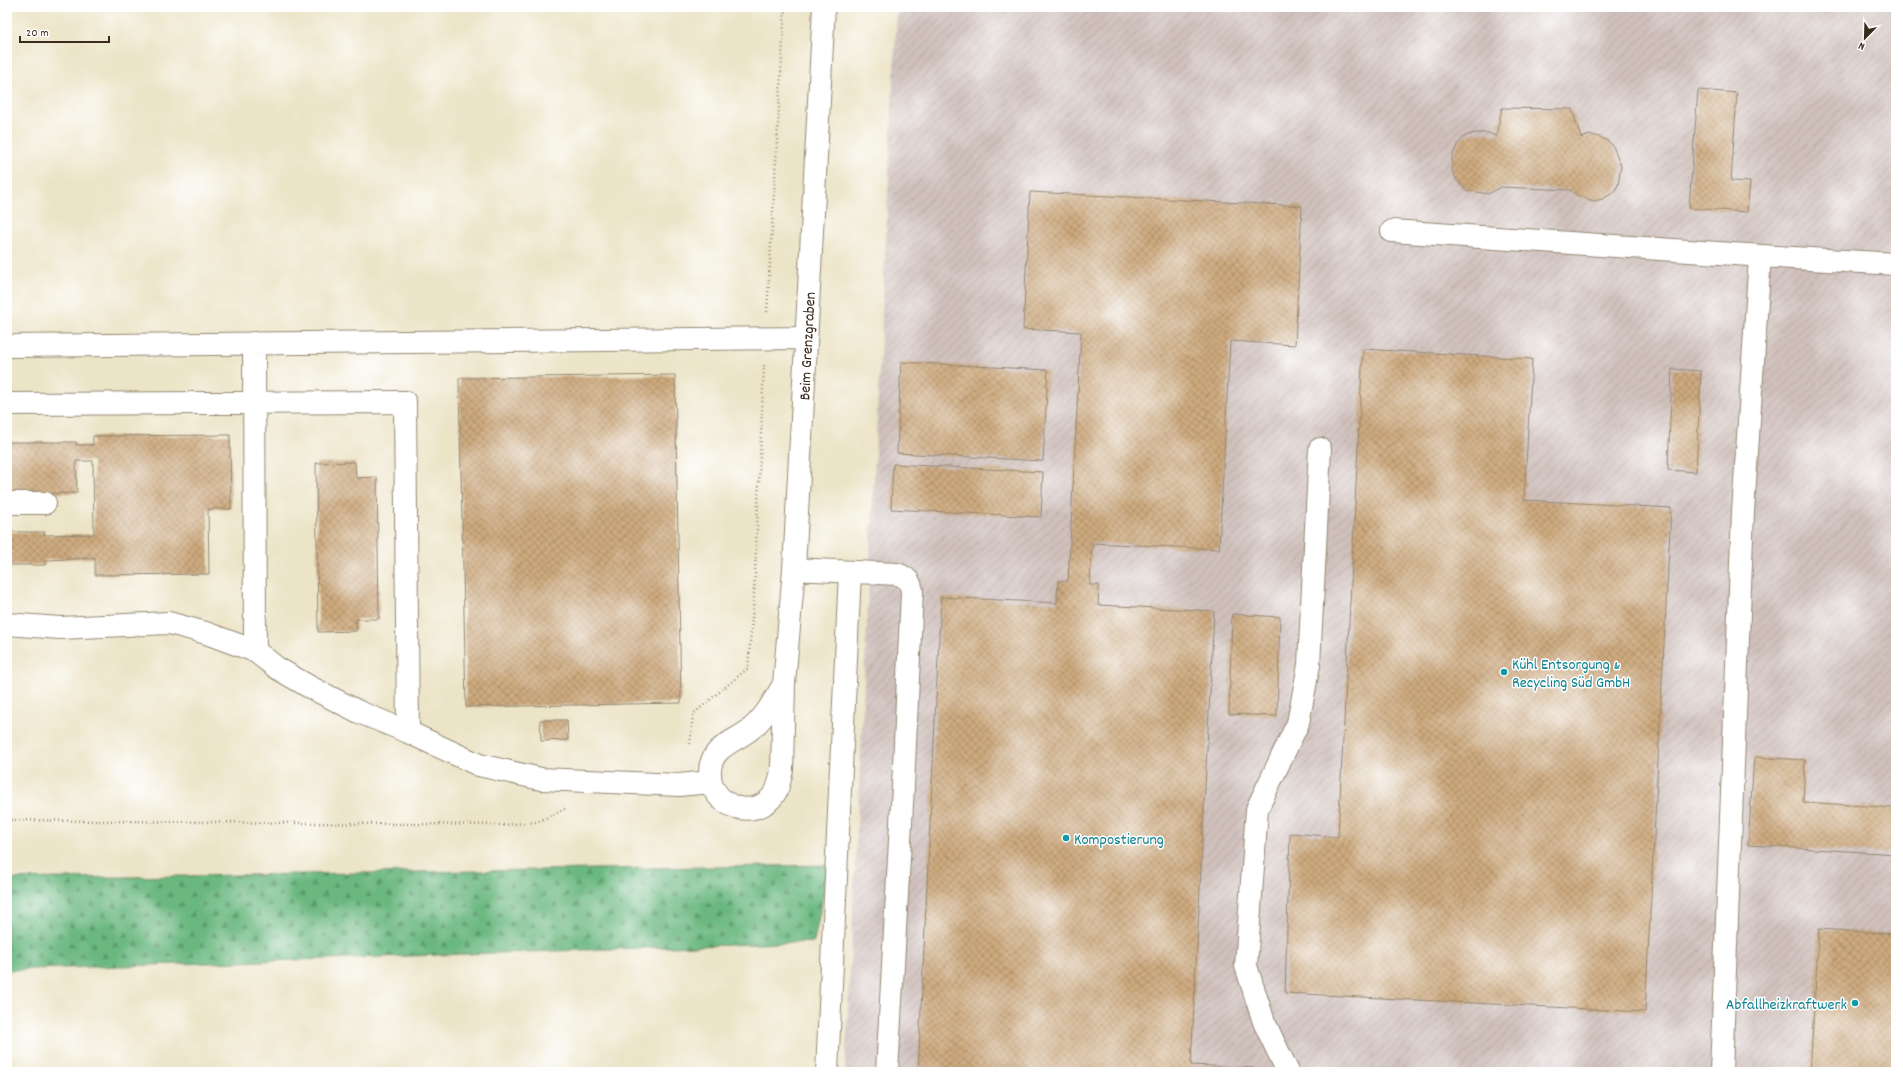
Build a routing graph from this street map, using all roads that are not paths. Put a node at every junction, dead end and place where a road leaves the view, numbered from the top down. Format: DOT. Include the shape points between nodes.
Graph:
graph roads {
  1 [pos="824,7"];
  2 [pos="1392,231"];
  3 [pos="1760,256"];
  4 [pos="1896,264"];
  5 [pos="806,338"];
  6 [pos="254,343"];
  7 [pos="7,346"];
  8 [pos="254,402"];
  9 [pos="7,404"];
  10 [pos="1320,449"];
  11 [pos="7,503"];
  12 [pos="45,503"];
  13 [pos="794,570"];
  14 [pos="850,572"];
  15 [pos="7,624"];
  16 [pos="255,651"];
  17 [pos="784,684"];
  18 [pos="408,732"];
  19 [pos="711,782"];
  20 [pos="827,1072"];
  21 [pos="887,1072"];
  22 [pos="1288,1072"];
  23 [pos="1721,1072"];
  1 -- 5 [label="street, Beim Grenzgraben"];
  2 -- 3 [label="street"];
  3 -- 4 [label="street"];
  3 -- 23 [label="street" via="1744,512"];
  5 -- 6 [label="street"];
  5 -- 13 [label="street, Beim Grenzgraben"];
  6 -- 7 [label="street"];
  6 -- 8 [label="street"];
  8 -- 9 [label="street"];
  8 -- 16 [label="street"];
  8 -- 18 [label="street" via="405,402"];
  10 -- 22 [label="street" via="1309,665 1298,723 1257,809 1246,966 1264,1022"];
  11 -- 12 [label="street"];
  13 -- 14 [label="street"];
  13 -- 17 [label="street, Beim Grenzgraben"];
  14 -- 20 [label="street"];
  14 -- 21 [label="street" via="896,574 905,577 911,583 912,591"];
  15 -- 16 [label="street" via="60,628 169,623"];
  16 -- 18 [label="street" via="277,668 308,686 359,712"];
  17 -- 19 [label="street, Beim Grenzgraben" via="767,712 752,729 719,749 711,765"];
  17 -- 19 [label="street, Beim Grenzgraben" via="782,770 775,794 767,802 756,807 733,807 723,802 715,793"];
  18 -- 19 [label="street" via="479,765 541,780 679,785"];
}
